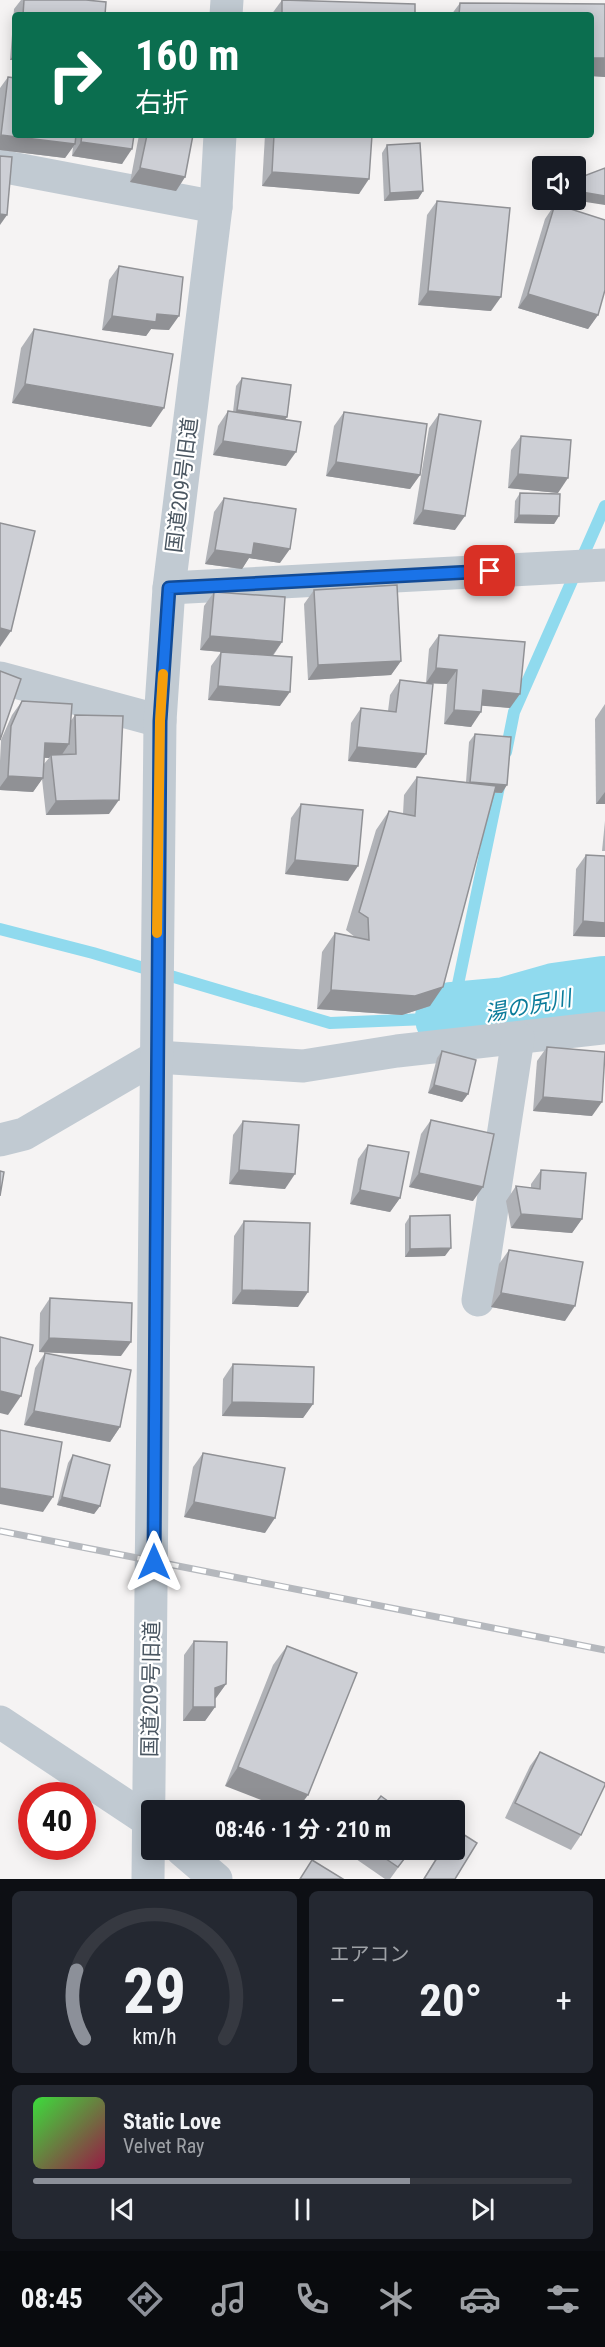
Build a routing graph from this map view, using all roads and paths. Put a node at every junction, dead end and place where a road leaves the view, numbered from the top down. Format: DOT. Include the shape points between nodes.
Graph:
graph roads {
  1 [pos="220,138"];
  2 [pos="0,166"];
  3 [pos="216,207"];
  4 [pos="605,565"];
  5 [pos="169,588"];
  6 [pos="0,678"];
  7 [pos="160,721"];
  8 [pos="602,1028"];
  9 [pos="518,1038"];
  10 [pos="156,1057"];
  11 [pos="0,1140"];
  12 [pos="478,1300"];
  13 [pos="0,1722"];
  14 [pos="150,1800"];
  15 [pos="141,1816"];
  16 [pos="149,1860"];
  17 [pos="194,1860"];
  18 [pos="148,1879"];
  19 [pos="216,1879"];
  1 -- 3 [label="street, 国道209号旧道"];
  2 -- 3 [label="street"];
  3 -- 5 [label="street, 国道209号旧道"];
  4 -- 5 [label="street"];
  5 -- 7 [label="street, 国道209号旧道"];
  6 -- 7 [label="street"];
  7 -- 10 [label="street, 国道209号旧道"];
  8 -- 9 [label="street"];
  9 -- 10 [label="street" via="303,1066"];
  9 -- 12 [label="street"];
  10 -- 11 [label="street" via="24,1134"];
  10 -- 14 [label="street, 国道209号旧道"];
  13 -- 15 [label="street"];
  16 -- 18 [label="street, 国道209号旧道"];
  17 -- 19 [label="street"];
}
